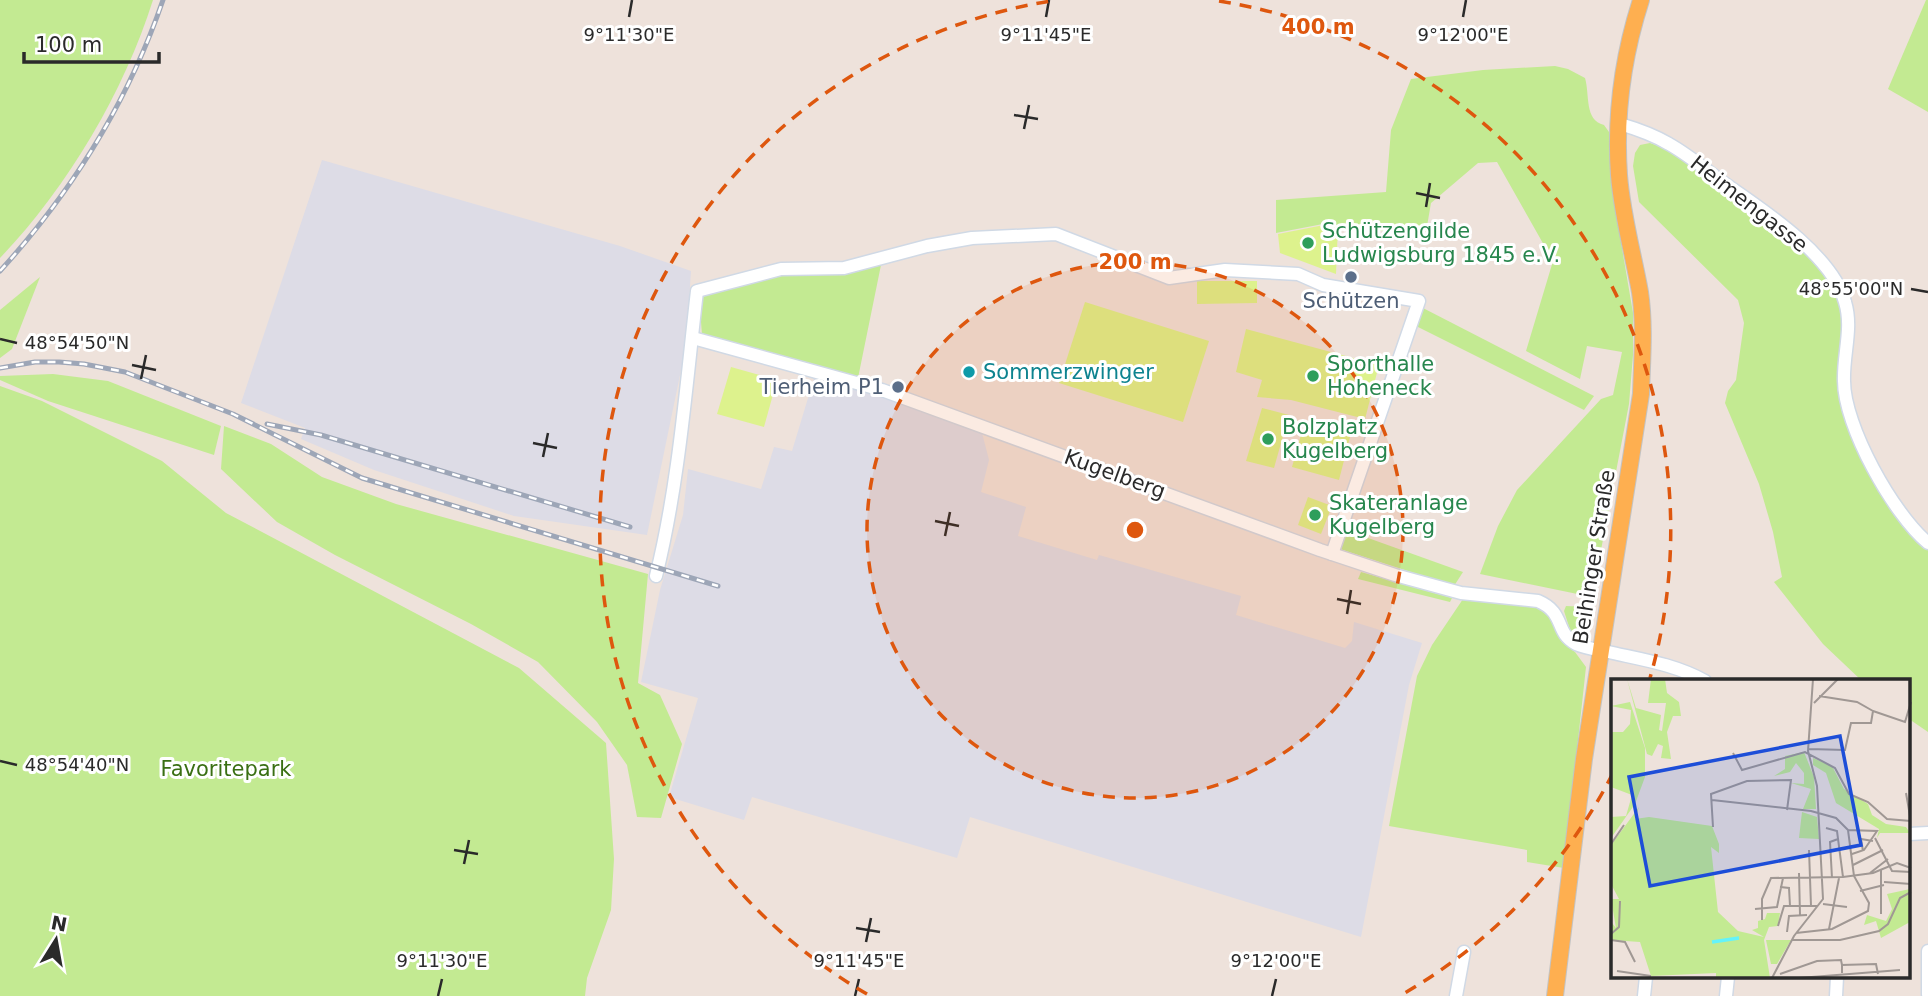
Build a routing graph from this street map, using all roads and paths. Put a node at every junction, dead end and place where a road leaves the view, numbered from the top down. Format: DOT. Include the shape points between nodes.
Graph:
graph roads {
  1 [pos="1641,0"];
  2 [pos="1620,124"];
  3 [pos="693,338"];
  4 [pos="1928,543"];
  5 [pos="1332,554"];
  6 [pos="656,576"];
  7 [pos="1600,650"];
  8 [pos="1701,679"];
  9 [pos="1928,833"];
  10 [pos="1910,834"];
  11 [pos="1928,951"];
  12 [pos="1464,952"];
  13 [pos="1646,978"];
  14 [pos="1728,978"];
  15 [pos="1837,978"];
  16 [pos="1928,994"];
  17 [pos="1456,996"];
  18 [pos="1555,996"];
  19 [pos="1644,996"];
  20 [pos="1726,996"];
  21 [pos="1836,996"];
  1 -- 2 [label="main road, Beihinger Straße" via="1626,55"];
  2 -- 4 [label="street, Heimengasse" via="1670,144 1740,194 1801,241 1835,280 1849,318 1844,384 1854,429 1903,514"];
  2 -- 7 [label="main road, Beihinger Straße" via="1619,176 1640,292 1643,348 1639,405"];
  3 -- 5 [label="street, Kugelberg" via="882,390"];
  3 -- 5 [label="street" via="697,291 781,269 844,268 972,237 1056,234 1169,278 1225,270 1298,274 1323,285 1419,301"];
  3 -- 6 [label="street" via="668,522"];
  5 -- 7 [label="street, Kugelberg" via="1461,593 1538,601 1556,614 1572,642"];
  7 -- 8 [label="street" via="1676,667"];
  7 -- 18 [label="main road, Beihinger Straße"];
  9 -- 10 [label="street"];
  11 -- 16 [label="street"];
  12 -- 17 [label="street"];
  13 -- 19 [label="street"];
  14 -- 20 [label="street"];
  15 -- 21 [label="street"];
}
